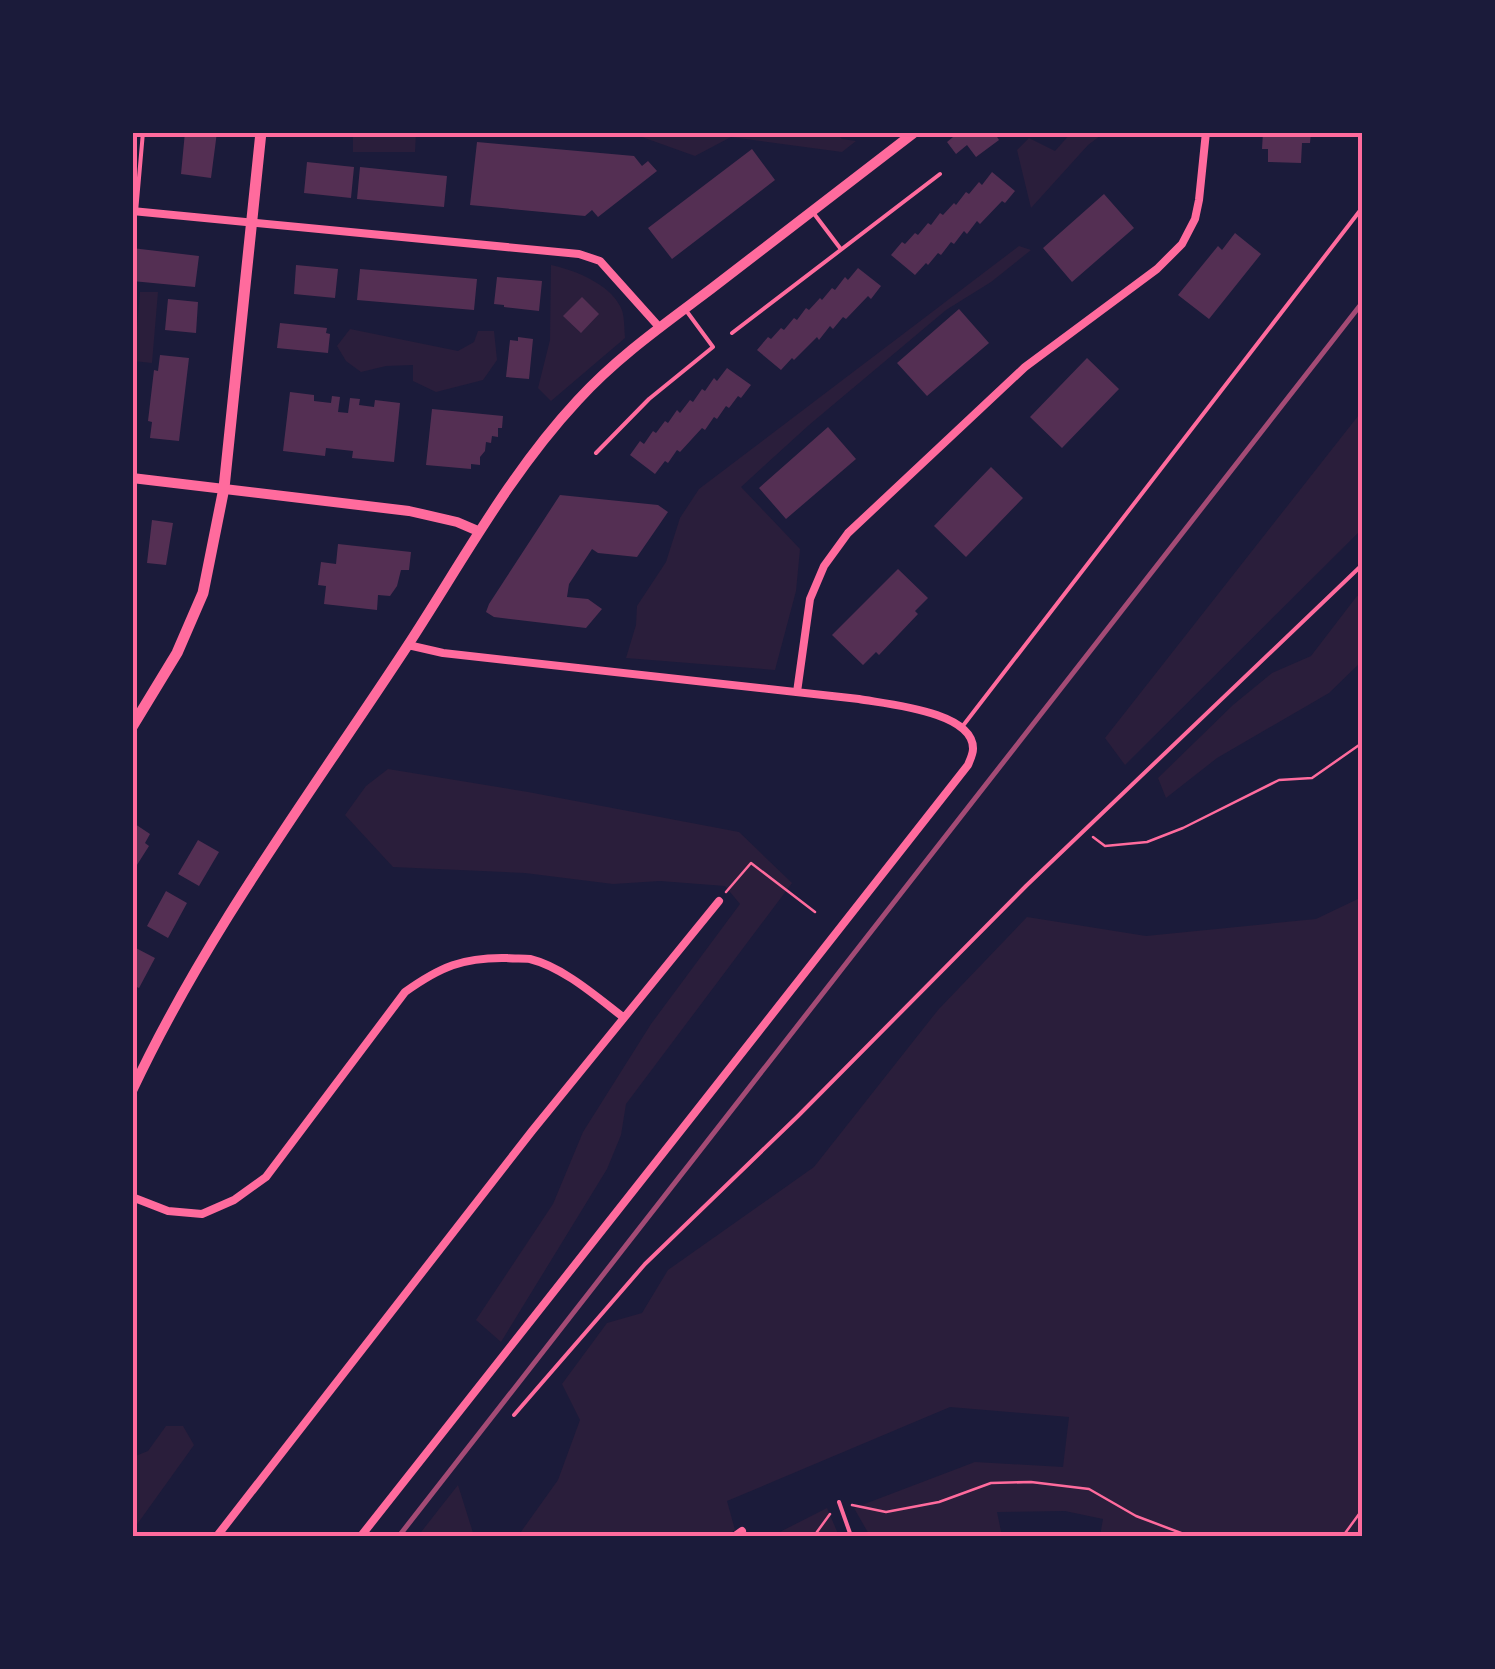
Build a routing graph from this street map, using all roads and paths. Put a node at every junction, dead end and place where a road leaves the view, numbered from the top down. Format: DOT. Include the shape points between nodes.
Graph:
graph roads {
  1 [pos="143,132"];
  2 [pos="260,132"];
  3 [pos="916,132"];
  4 [pos="1206,132"];
  5 [pos="940,174"];
  6 [pos="1362,208"];
  7 [pos="134,211"];
  8 [pos="812,212"];
  9 [pos="251,222"];
  10 [pos="841,249"];
  11 [pos="685,309"];
  12 [pos="660,328"];
  13 [pos="732,333"];
  14 [pos="596,453"];
  15 [pos="132,478"];
  16 [pos="224,488"];
  17 [pos="478,531"];
  18 [pos="1362,565"];
  19 [pos="408,645"];
  20 [pos="797,692"];
  21 [pos="132,726"];
  22 [pos="962,727"];
  23 [pos="1362,743"];
  24 [pos="1083,830"];
  25 [pos="719,901"];
  26 [pos="815,912"];
  27 [pos="623,1017"];
  28 [pos="132,1091"];
  29 [pos="132,1196"];
  30 [pos="514,1415"];
  31 [pos="839,1502"];
  32 [pos="1362,1510"];
  33 [pos="217,1536"];
  34 [pos="361,1536"];
  35 [pos="814,1536"];
  36 [pos="851,1536"];
  37 [pos="1189,1536"];
  38 [pos="1344,1536"];
  1 -- 7 [label="lane"];
  2 -- 9 [label="main road"];
  3 -- 8 [label="street"];
  4 -- 20 [label="street" via="1195,220 1182,244 1025,367 832,554 810,599"];
  5 -- 10 [label="lane"];
  6 -- 22 [label="lane"];
  7 -- 9 [label="street"];
  8 -- 10 [label="lane"];
  8 -- 11 [label="street"];
  9 -- 12 [label="street" via="579,254 600,261"];
  9 -- 16 [label="main road"];
  10 -- 13 [label="lane"];
  11 -- 12 [label="street"];
  11 -- 14 [label="lane" via="713,347"];
  12 -- 17 [label="street" via="580,398"];
  15 -- 16 [label="street"];
  16 -- 17 [label="street" via="408,511"];
  16 -- 21 [label="main road" via="204,593"];
  17 -- 19 [label="street"];
  18 -- 24 [label="lane"];
  19 -- 20 [label="street"];
  19 -- 28 [label="street" via="266,854"];
  20 -- 22 [label="street" via="912,709"];
  22 -- 34 [label="street" via="973,748 968,765"];
  23 -- 24 [label="path" via="1312,778 1279,780 1147,842 1105,846"];
  24 -- 30 [label="lane" via="644,1264"];
  25 -- 26 [label="path" via="751,864"];
  25 -- 27 [label="street"];
  27 -- 29 [label="street" via="568,976 531,959 462,960 405,992 266,1177 234,1200 202,1214 168,1211"];
  27 -- 33 [label="street"];
  31 -- 35 [label="path"];
  31 -- 36 [label="lane"];
  31 -- 37 [label="path" via="886,1512 991,1483 1031,1482 1088,1488"];
  32 -- 38 [label="path"];
}
